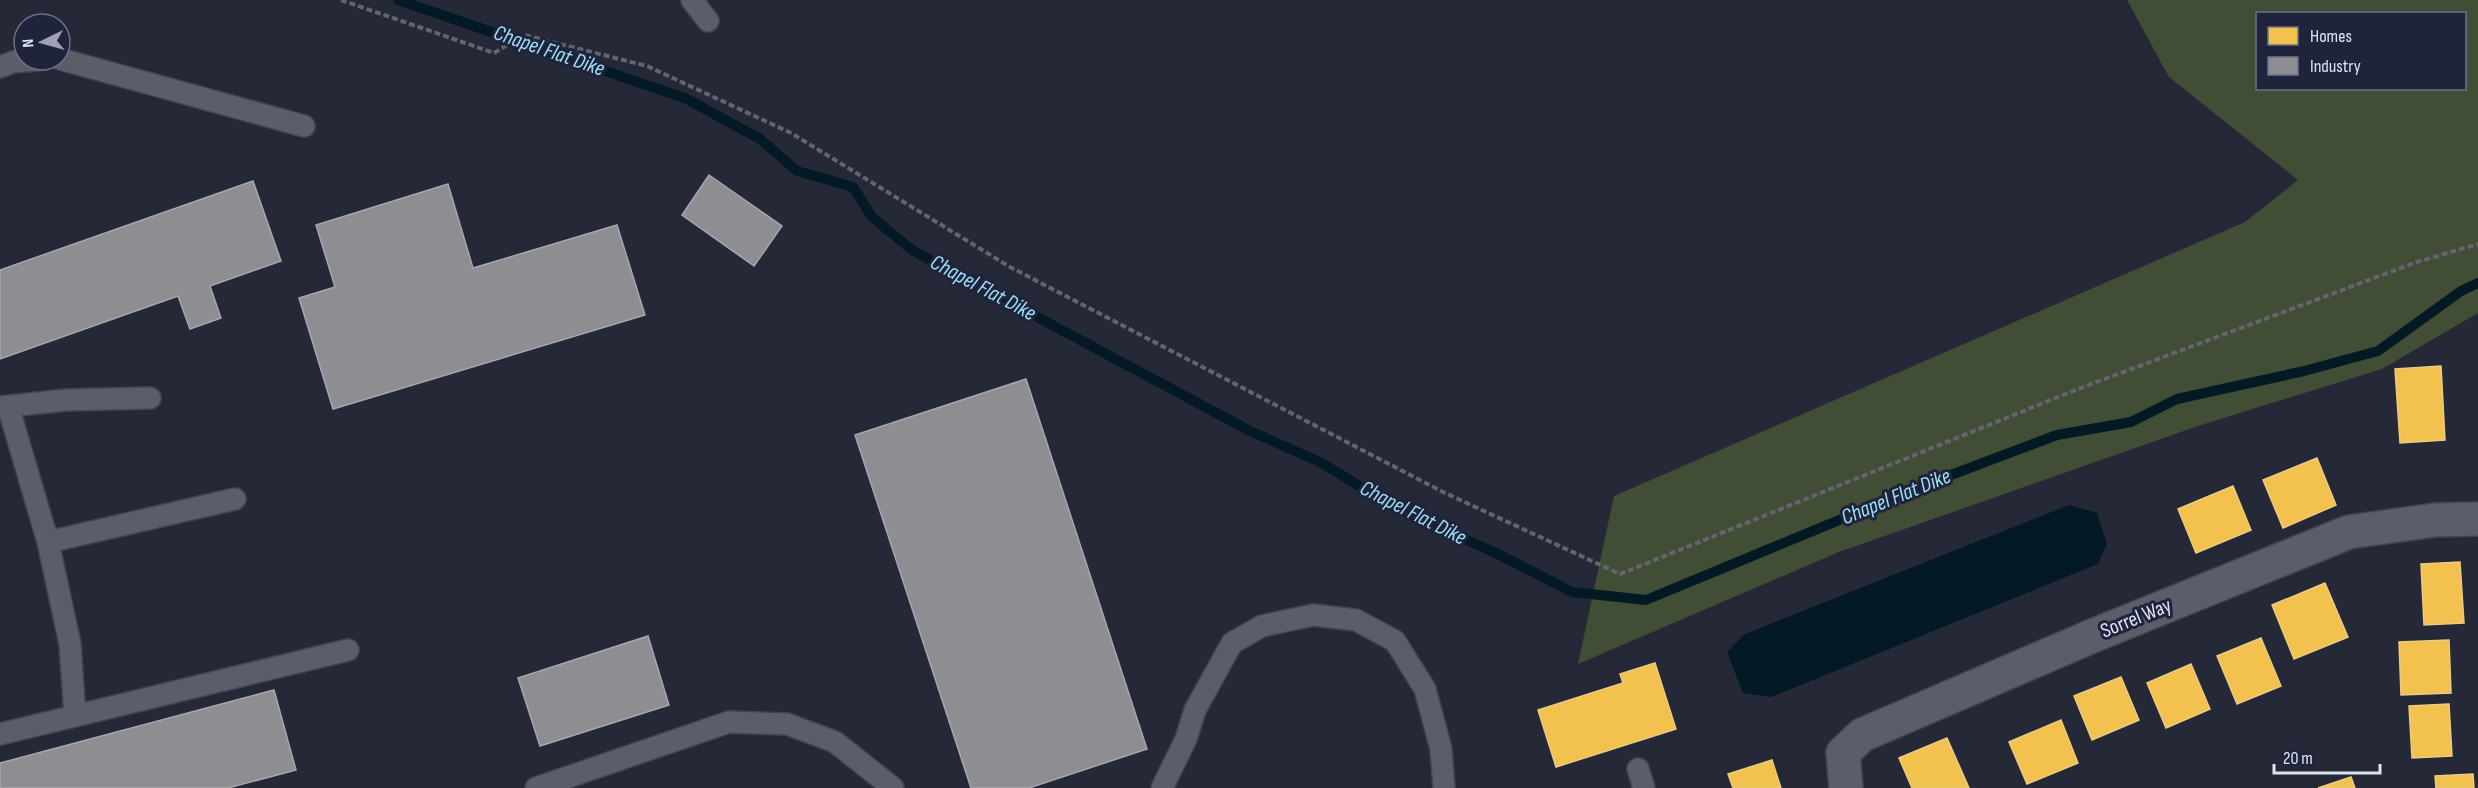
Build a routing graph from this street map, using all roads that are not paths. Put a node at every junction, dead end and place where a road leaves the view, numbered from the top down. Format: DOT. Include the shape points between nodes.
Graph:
graph roads {
  1 [pos="692,0"];
  2 [pos="708,21"];
  3 [pos="72,62"];
  4 [pos="304,126"];
  5 [pos="150,398"];
  6 [pos="4,407"];
  7 [pos="235,499"];
  8 [pos="2478,519"];
  9 [pos="48,543"];
  10 [pos="348,650"];
  11 [pos="75,716"];
  12 [pos="0,734"];
  13 [pos="536,788"];
  14 [pos="893,788"];
  15 [pos="1162,788"];
  16 [pos="1444,788"];
  17 [pos="1846,788"];
  1 -- 2 [label="lane"];
  3 -- 4 [label="lane"];
  5 -- 6 [label="lane" via="66,400"];
  6 -- 9 [label="lane"];
  7 -- 9 [label="lane"];
  8 -- 17 [label="street, Sorrel Way" via="2435,520 2349,532 2087,639 1862,735 1843,753"];
  9 -- 11 [label="lane" via="70,644"];
  10 -- 11 [label="lane"];
  11 -- 12 [label="lane"];
  13 -- 14 [label="lane" via="729,722 787,724 835,742"];
  15 -- 16 [label="lane" via="1186,739 1195,710 1232,643 1262,627 1313,615 1356,620 1395,641 1425,689 1441,749"];
}
